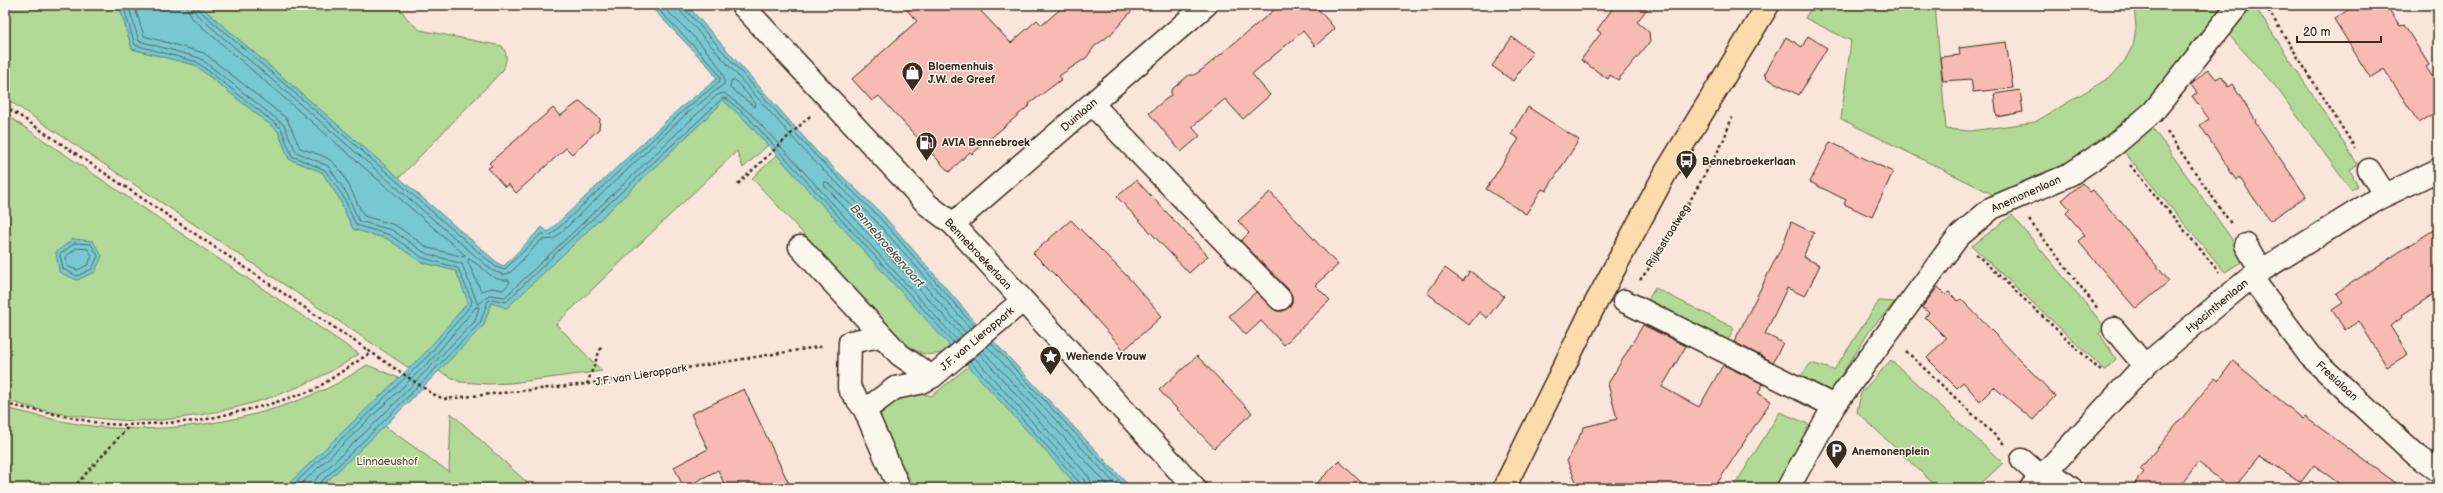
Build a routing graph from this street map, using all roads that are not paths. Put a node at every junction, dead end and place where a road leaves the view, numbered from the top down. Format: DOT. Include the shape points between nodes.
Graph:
graph roads {
  1 [pos="742,5"];
  2 [pos="1206,5"];
  3 [pos="1768,5"];
  4 [pos="2238,5"];
  5 [pos="1092,104"];
  6 [pos="2369,170"];
  7 [pos="2438,170"];
  8 [pos="2385,195"];
  9 [pos="952,224"];
  10 [pos="2246,245"];
  11 [pos="800,247"];
  12 [pos="2256,274"];
  13 [pos="1280,299"];
  14 [pos="1624,301"];
  15 [pos="1021,302"];
  16 [pos="2114,329"];
  17 [pos="881,336"];
  18 [pos="2145,366"];
  19 [pos="932,377"];
  20 [pos="1834,406"];
  21 [pos="865,410"];
  22 [pos="2022,460"];
  23 [pos="2438,471"];
  24 [pos="2040,478"];
  25 [pos="899,488"];
  26 [pos="1195,488"];
  27 [pos="1504,488"];
  28 [pos="1788,488"];
  29 [pos="2070,488"];
  1 -- 9 [label="street, Bennebroekerlaan" via="928,205"];
  2 -- 5 [label="street, Duinlaan"];
  3 -- 27 [label="main road" via="1666,172 1588,319"];
  4 -- 20 [label="street, Anemonenlaan" via="2153,112 2114,145 2069,175 1992,208 1958,237"];
  5 -- 9 [label="street, Duinlaan"];
  5 -- 13 [label="street"];
  6 -- 8 [label="street"];
  7 -- 8 [label="street, Hyacinthenlaan"];
  8 -- 12 [label="street, Hyacinthenlaan"];
  9 -- 15 [label="street, Bennebroekerlaan"];
  10 -- 12 [label="street, Fresialaan"];
  11 -- 17 [label="street, J.F. van Lieroppark"];
  12 -- 18 [label="street, Hyacinthenlaan"];
  12 -- 23 [label="street, Fresialaan" via="2310,356 2416,455"];
  14 -- 20 [label="street"];
  15 -- 19 [label="street, J.F. van Lieroppark"];
  15 -- 26 [label="street, Bennebroekerlaan"];
  16 -- 18 [label="street"];
  17 -- 19 [label="street, J.F. van Lieroppark" via="900,355"];
  17 -- 21 [label="street" via="850,342 849,388"];
  18 -- 24 [label="street, Hyacinthenlaan"];
  19 -- 21 [label="street, J.F. van Lieroppark" via="919,383 895,388"];
  20 -- 28 [label="street, Anemonenlaan"];
  21 -- 25 [label="street"];
  22 -- 24 [label="street"];
  24 -- 29 [label="street"];
}
